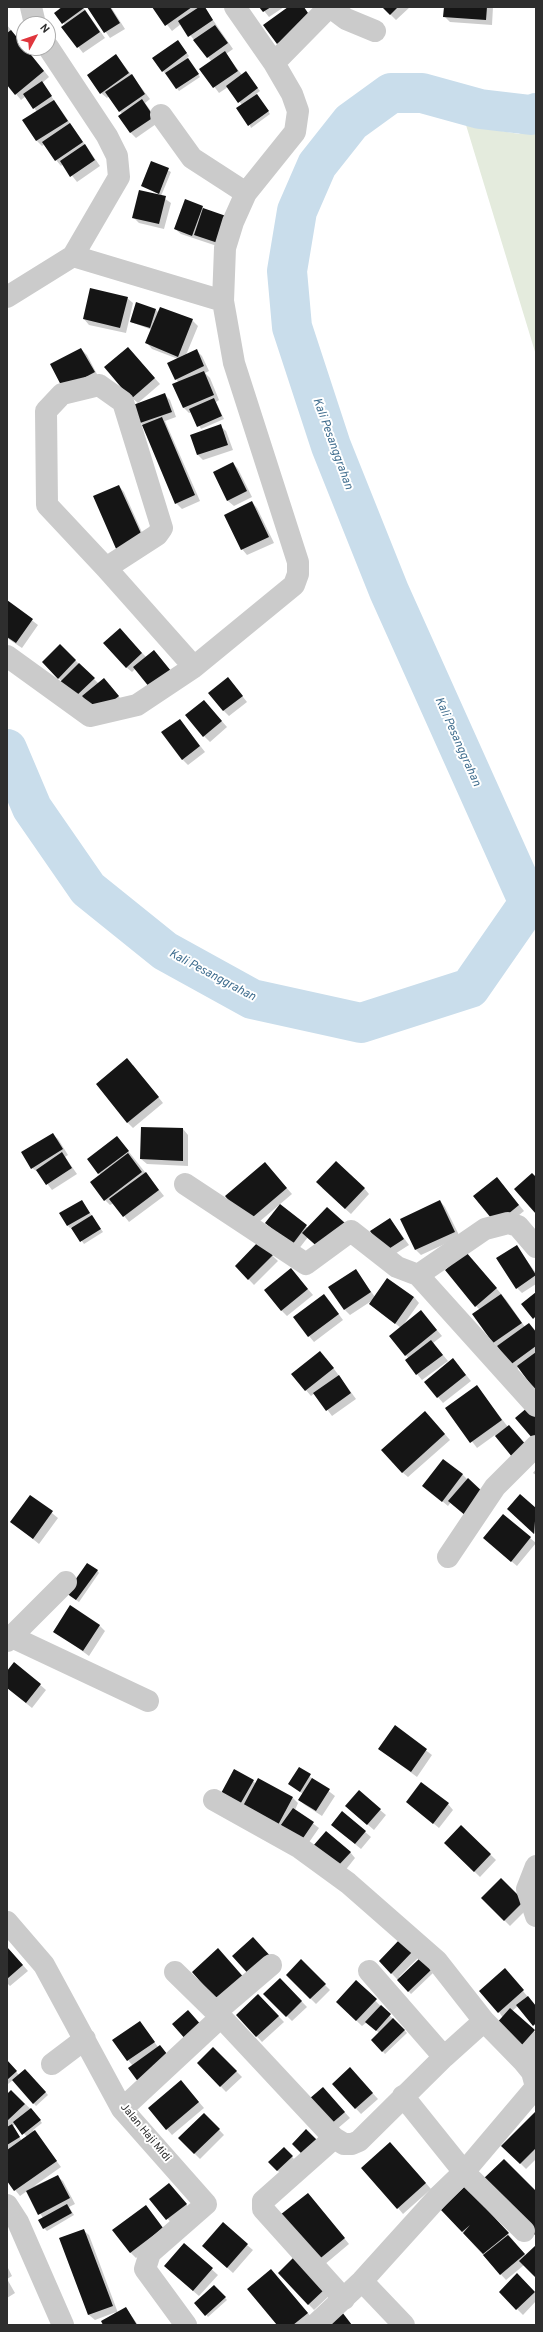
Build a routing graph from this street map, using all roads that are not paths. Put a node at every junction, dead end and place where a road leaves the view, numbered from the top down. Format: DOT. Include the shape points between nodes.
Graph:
graph roads {
  1 [pos="235,7"];
  2 [pos="330,7"];
  3 [pos="375,31"];
  4 [pos="54,56"];
  5 [pos="274,63"];
  6 [pos="161,115"];
  7 [pos="246,193"];
  8 [pos="73,256"];
  9 [pos="7,298"];
  10 [pos="223,301"];
  11 [pos="106,568"];
  12 [pos="7,656"];
  13 [pos="194,667"];
  14 [pos="185,1184"];
  15 [pos="536,1246"];
  16 [pos="418,1274"];
  17 [pos="536,1406"];
  18 [pos="536,1446"];
  19 [pos="448,1557"];
  20 [pos="66,1582"];
  21 [pos="9,1639"];
  22 [pos="148,1702"];
  23 [pos="214,1800"];
  24 [pos="536,1866"];
  25 [pos="536,1916"];
  26 [pos="7,1922"];
  27 [pos="271,1965"];
  28 [pos="368,1971"];
  29 [pos="175,1972"];
  30 [pos="219,2014"];
  31 [pos="484,2021"];
  32 [pos="85,2039"];
  33 [pos="529,2054"];
  34 [pos="444,2057"];
  35 [pos="52,2064"];
  36 [pos="536,2087"];
  37 [pos="403,2096"];
  38 [pos="122,2109"];
  39 [pos="334,2138"];
  40 [pos="464,2172"];
  41 [pos="7,2205"];
  42 [pos="524,2231"];
  43 [pos="362,2281"];
  44 [pos="344,2299"];
  45 [pos="63,2325"];
  46 [pos="186,2325"];
  47 [pos="315,2325"];
  48 [pos="404,2325"];
  1 -- 5 [label="street"];
  2 -- 3 [label="street" via="346,19"];
  2 -- 5 [label="street"];
  4 -- 8 [label="street" via="107,136 117,156 119,177"];
  5 -- 7 [label="street" via="292,94 298,111 295,132"];
  6 -- 7 [label="street" via="192,158"];
  7 -- 10 [label="street" via="225,248"];
  8 -- 9 [label="street"];
  8 -- 10 [label="street"];
  10 -- 13 [label="street" via="234,363 298,562 298,574 294,585"];
  11 -- 11 [label="street" via="157,535 162,528 123,402 99,384 62,394 46,411 47,505"];
  11 -- 13 [label="street"];
  12 -- 13 [label="street" via="90,716 137,705"];
  14 -- 16 [label="street" via="306,1264 351,1231 397,1267"];
  15 -- 16 [label="street" via="518,1226 508,1223 485,1229"];
  16 -- 17 [label="street"];
  18 -- 19 [label="street" via="495,1487"];
  20 -- 21 [label="street"];
  21 -- 22 [label="street"];
  23 -- 31 [label="street" via="300,1848 348,1883 437,1961"];
  24 -- 25 [label="street" via="526,1890"];
  26 -- 32 [label="street, Jalan Haji Midi" via="44,1965"];
  27 -- 30 [label="street"];
  28 -- 34 [label="street"];
  29 -- 30 [label="street"];
  30 -- 38 [label="street"];
  30 -- 39 [label="street"];
  31 -- 33 [label="street"];
  31 -- 34 [label="street"];
  32 -- 35 [label="street"];
  32 -- 38 [label="street, Jalan Haji Midi"];
  33 -- 36 [label="street"];
  34 -- 37 [label="street"];
  36 -- 40 [label="street"];
  37 -- 39 [label="street" via="359,2141 344,2144"];
  37 -- 40 [label="street"];
  38 -- 46 [label="street, Jalan Haji Midi" via="206,2204 150,2253 146,2269"];
  39 -- 44 [label="street" via="263,2202 263,2209"];
  40 -- 42 [label="street"];
  40 -- 43 [label="street"];
  41 -- 45 [label="street" via="18,2222"];
  43 -- 44 [label="street"];
  43 -- 48 [label="street"];
  44 -- 47 [label="street"];
}
